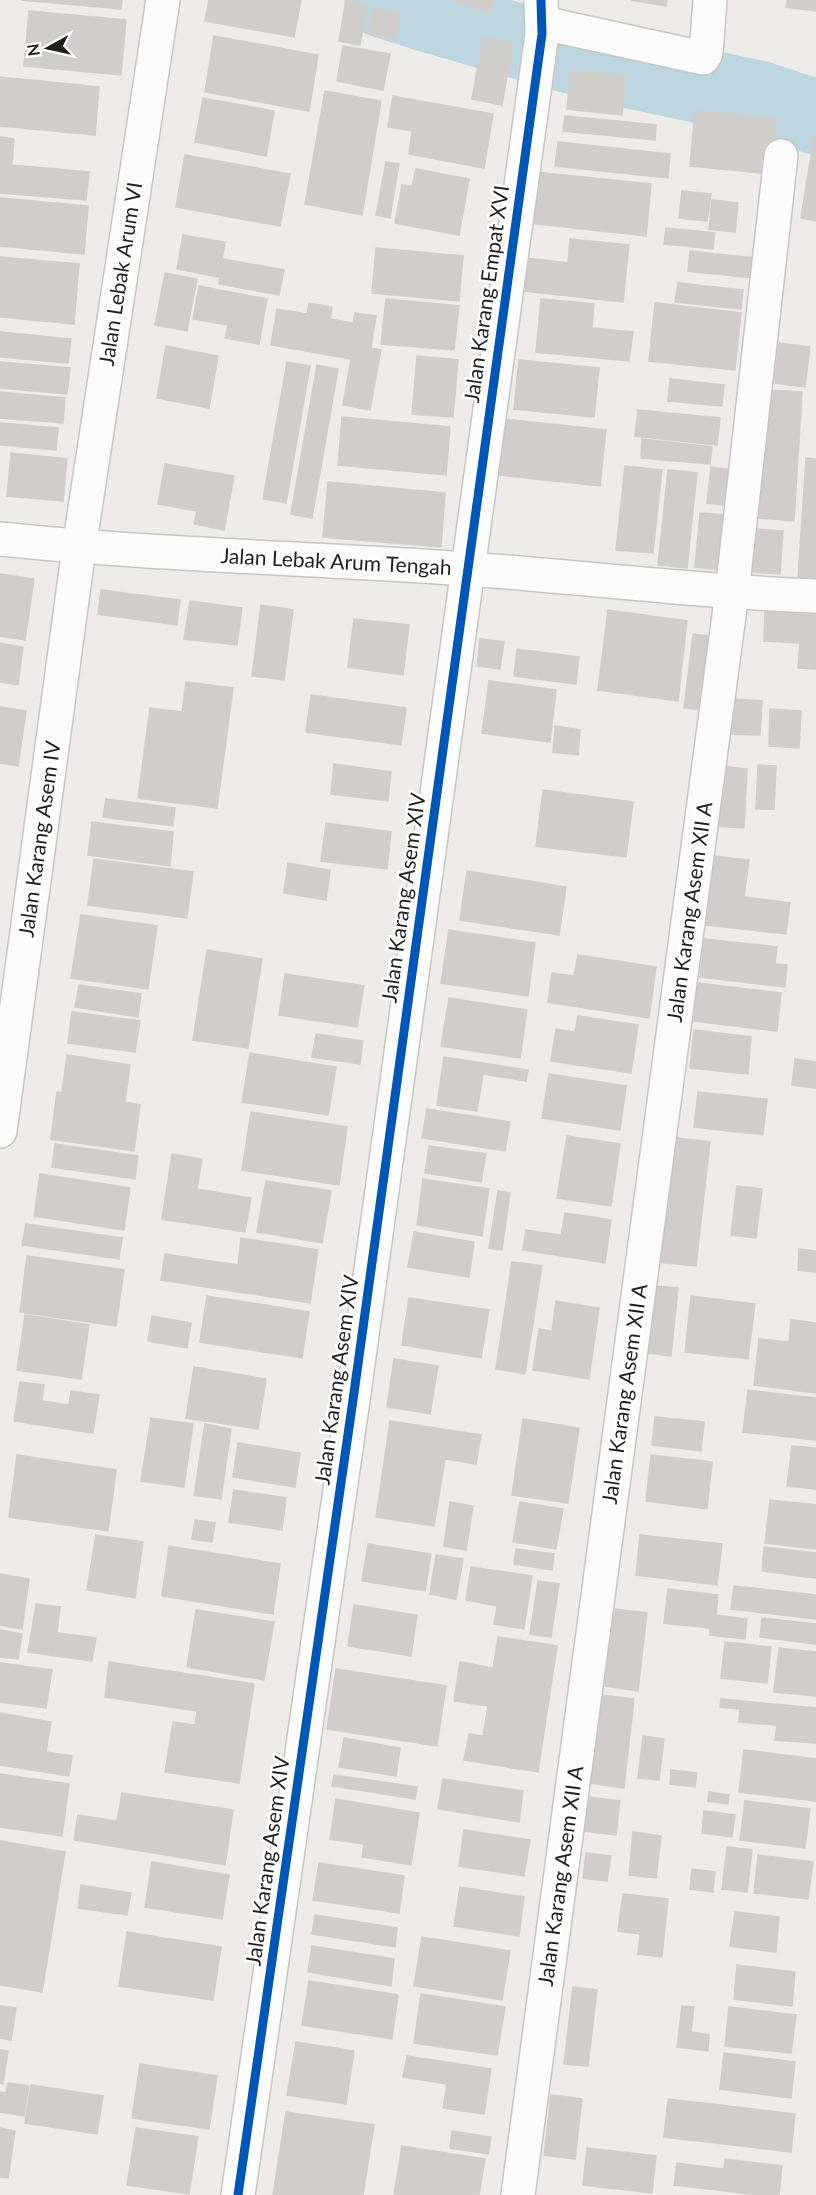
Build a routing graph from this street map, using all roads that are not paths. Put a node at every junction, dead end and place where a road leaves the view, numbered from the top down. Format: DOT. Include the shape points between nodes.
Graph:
graph roads {
  1 [pos="163,0"];
  2 [pos="710,0"];
  3 [pos="541,30"];
  4 [pos="781,156"];
  5 [pos="0,539"];
  6 [pos="79,548"];
  7 [pos="468,569"];
  8 [pos="732,593"];
  9 [pos="816,596"];
  10 [pos="0,1131"];
  11 [pos="238,2195"];
  12 [pos="518,2195"];
  1 -- 6 [label="street, Jalan Lebak Arum VI"];
  2 -- 3 [label="street, Jalan Karang Empat XVI" via="703,58"];
  3 -- 7 [label="street, Jalan Karang Empat XVI"];
  4 -- 8 [label="street, Jalan Karang Asem XII A"];
  5 -- 6 [label="street, Jalan Lebak Arum Tengah"];
  6 -- 7 [label="street, Jalan Lebak Arum Tengah"];
  6 -- 10 [label="street, Jalan Karang Asem IV"];
  7 -- 8 [label="street, Jalan Lebak Arum Tengah"];
  7 -- 11 [label="street, Jalan Karang Asem XIV"];
  8 -- 9 [label="street, Jalan Lebak Arum Tengah"];
  8 -- 12 [label="street, Jalan Karang Asem XII A"];
}
